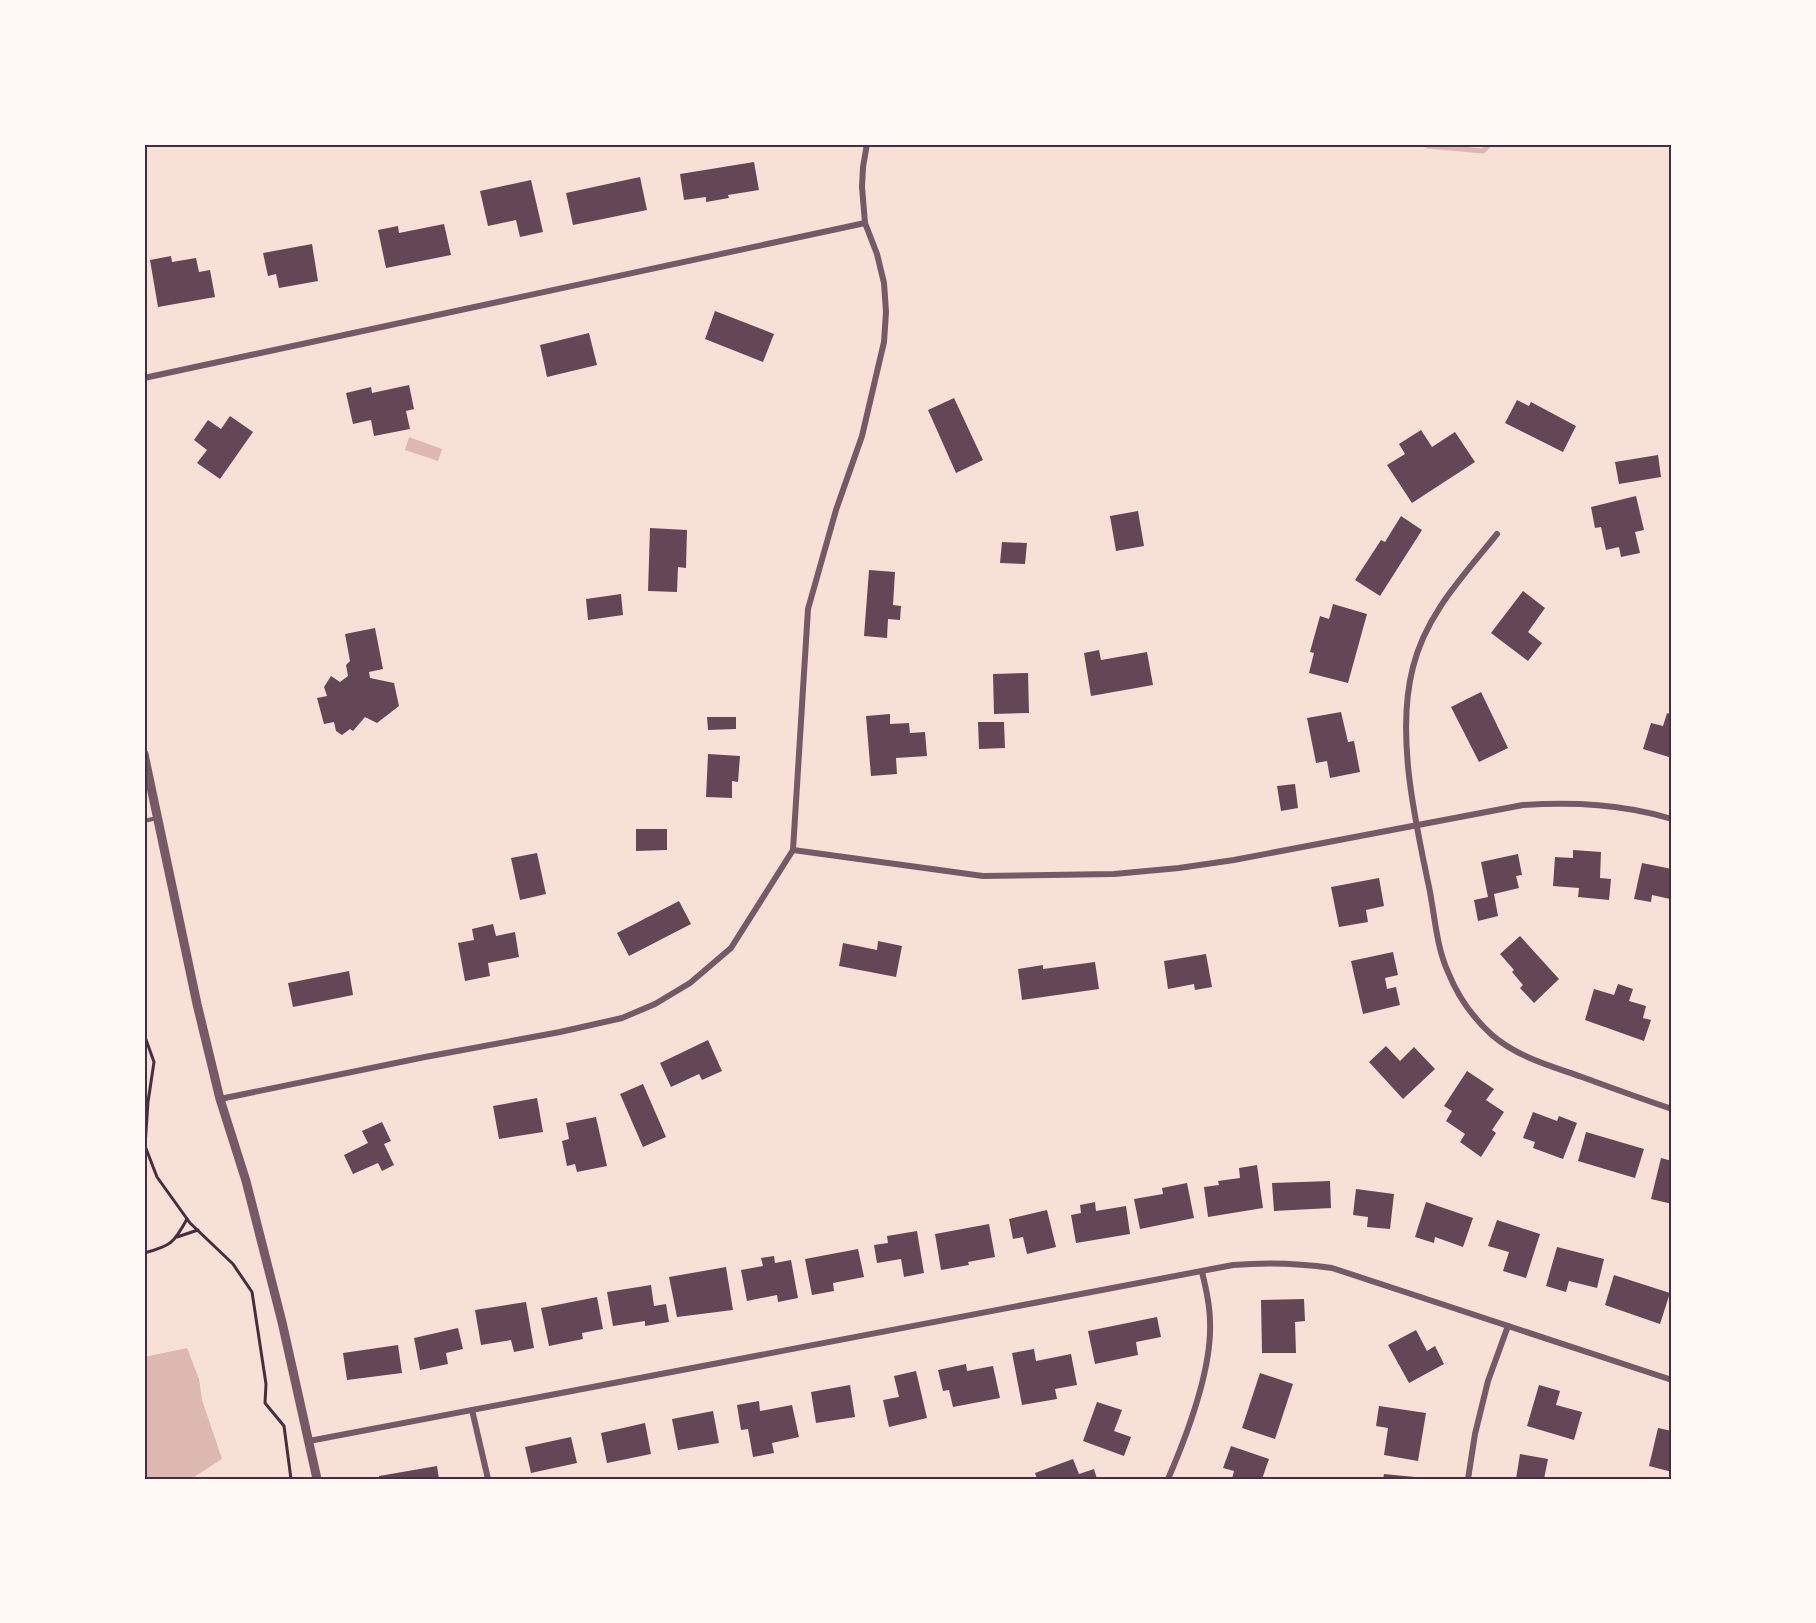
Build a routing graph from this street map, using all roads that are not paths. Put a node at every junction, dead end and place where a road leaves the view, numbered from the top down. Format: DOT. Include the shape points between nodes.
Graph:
graph roads {
  1 [pos="867,144"];
  2 [pos="865,223"];
  3 [pos="144,378"];
  4 [pos="1497,534"];
  5 [pos="144,754"];
  6 [pos="158,818"];
  7 [pos="1672,819"];
  8 [pos="144,820"];
  9 [pos="1417,825"];
  10 [pos="793,850"];
  11 [pos="220,1099"];
  12 [pos="1672,1109"];
  13 [pos="1202,1272"];
  14 [pos="1508,1326"];
  15 [pos="1672,1380"];
  16 [pos="472,1410"];
  17 [pos="309,1441"];
  18 [pos="317,1479"];
  19 [pos="488,1479"];
  20 [pos="1168,1479"];
  21 [pos="1468,1479"];
  1 -- 2 [label="street" via="863,177"];
  2 -- 3 [label="street"];
  2 -- 10 [label="street" via="878,254 884,283 884,342 862,436 808,609"];
  4 -- 9 [label="street" via="1439,606 1413,666 1406,717"];
  5 -- 6 [label="street"];
  6 -- 8 [label="lane"];
  6 -- 11 [label="street"];
  7 -- 9 [label="street" via="1612,806 1565,802 1523,805"];
  9 -- 10 [label="street" via="1234,860 1114,874 982,876"];
  9 -- 12 [label="street" via="1446,969 1462,1001 1479,1023 1494,1037 1537,1062"];
  10 -- 11 [label="street" via="731,948 690,983 631,1015"];
  11 -- 17 [label="street" via="246,1181"];
  13 -- 14 [label="street" via="1265,1262 1332,1268"];
  13 -- 16 [label="street"];
  13 -- 20 [label="street" via="1210,1323 1208,1361"];
  14 -- 15 [label="street"];
  14 -- 21 [label="street" via="1488,1382"];
  16 -- 17 [label="street"];
  16 -- 19 [label="street"];
  17 -- 18 [label="street"];
}
